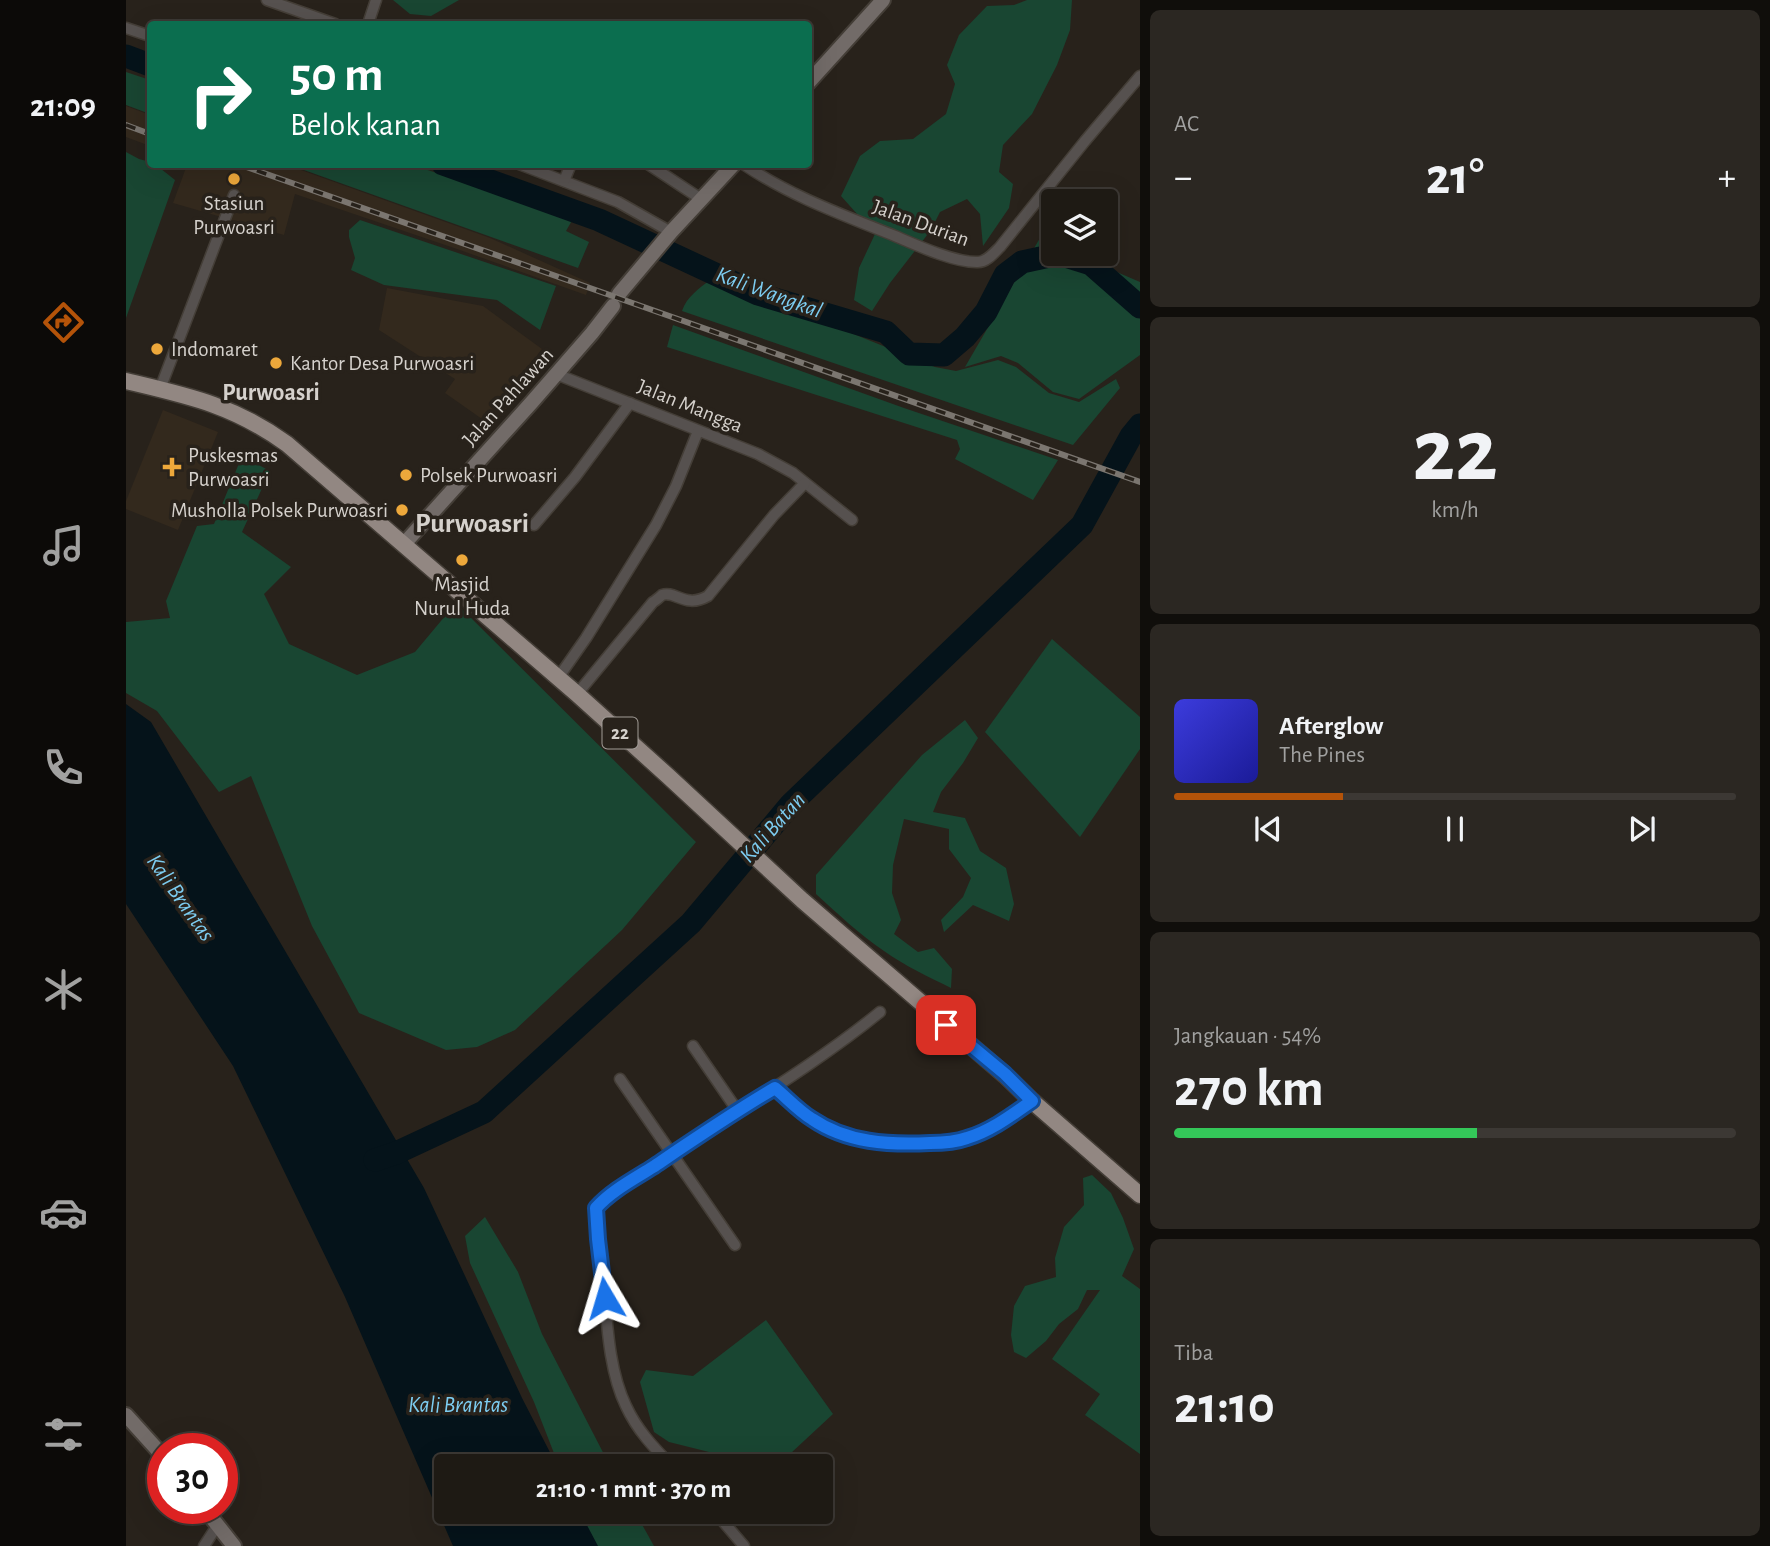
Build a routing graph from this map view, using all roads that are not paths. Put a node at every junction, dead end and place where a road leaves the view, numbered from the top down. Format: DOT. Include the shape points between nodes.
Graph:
graph roads {
  1 [pos="267,0"];
  2 [pos="376,0"];
  3 [pos="883,0"];
  4 [pos="326,21"];
  5 [pos="369,21"];
  6 [pos="126,28"];
  7 [pos="147,35"];
  8 [pos="1140,76"];
  9 [pos="812,79"];
  10 [pos="530,168"];
  11 [pos="569,168"];
  12 [pos="654,168"];
  13 [pos="730,168"];
  14 [pos="749,168"];
  15 [pos="564,181"];
  16 [pos="234,195"];
  17 [pos="701,200"];
  18 [pos="668,236"];
  19 [pos="556,374"];
  20 [pos="126,381"];
  21 [pos="160,389"];
  22 [pos="630,402"];
  23 [pos="698,431"];
  24 [pos="805,482"];
  25 [pos="852,520"];
  26 [pos="534,525"];
  27 [pos="404,544"];
  28 [pos="558,678"];
  29 [pos="577,694"];
  30 [pos="880,1012"];
  31 [pos="693,1046"];
  32 [pos="620,1079"];
  33 [pos="775,1088"];
  34 [pos="1032,1101"];
  35 [pos="737,1111"];
  36 [pos="672,1154"];
  37 [pos="1140,1195"];
  38 [pos="735,1245"];
  39 [pos="126,1415"];
  40 [pos="147,1438"];
  41 [pos="660,1454"];
  42 [pos="725,1524"];
  43 [pos="217,1526"];
  44 [pos="204,1546"];
  45 [pos="234,1546"];
  46 [pos="744,1546"];
  1 -- 4 [label="street"];
  2 -- 5 [label="street"];
  3 -- 9 [label="main road"];
  6 -- 7 [label="street"];
  8 -- 14 [label="street, Jalan Durian" via="1000,247 982,261 953,258 911,243 792,194"];
  10 -- 15 [label="street"];
  11 -- 15 [label="street"];
  12 -- 17 [label="street"];
  13 -- 17 [label="main road, Jalan Pahlawan"];
  15 -- 18 [label="street" via="618,202"];
  16 -- 21 [label="street"];
  17 -- 18 [label="main road, Jalan Pahlawan"];
  18 -- 19 [label="main road, Jalan Pahlawan"];
  19 -- 22 [label="street, Jalan Mangga"];
  19 -- 27 [label="main road, Jalan Pahlawan"];
  20 -- 21 [label="highway, 22"];
  21 -- 27 [label="highway, 22" via="212,403 264,427"];
  22 -- 23 [label="street, Jalan Mangga"];
  22 -- 26 [label="street"];
  23 -- 24 [label="street, Jalan Mangga" via="758,454"];
  23 -- 28 [label="street" via="656,525"];
  24 -- 25 [label="street, Jalan Mangga"];
  24 -- 29 [label="street" via="708,596 690,601 670,594 661,596"];
  27 -- 28 [label="highway, 22"];
  28 -- 29 [label="highway, 22"];
  29 -- 34 [label="highway, 22"];
  30 -- 33 [label="street"];
  31 -- 35 [label="street"];
  32 -- 36 [label="street"];
  33 -- 34 [label="street" via="825,1127 853,1139 887,1143 966,1139"];
  33 -- 35 [label="street"];
  34 -- 37 [label="highway, 22"];
  35 -- 36 [label="street"];
  36 -- 38 [label="street"];
  36 -- 41 [label="street" via="596,1208 610,1342 621,1394 643,1436"];
  39 -- 40 [label="main road"];
  42 -- 46 [label="street"];
  43 -- 44 [label="street"];
  43 -- 45 [label="main road"];
}
